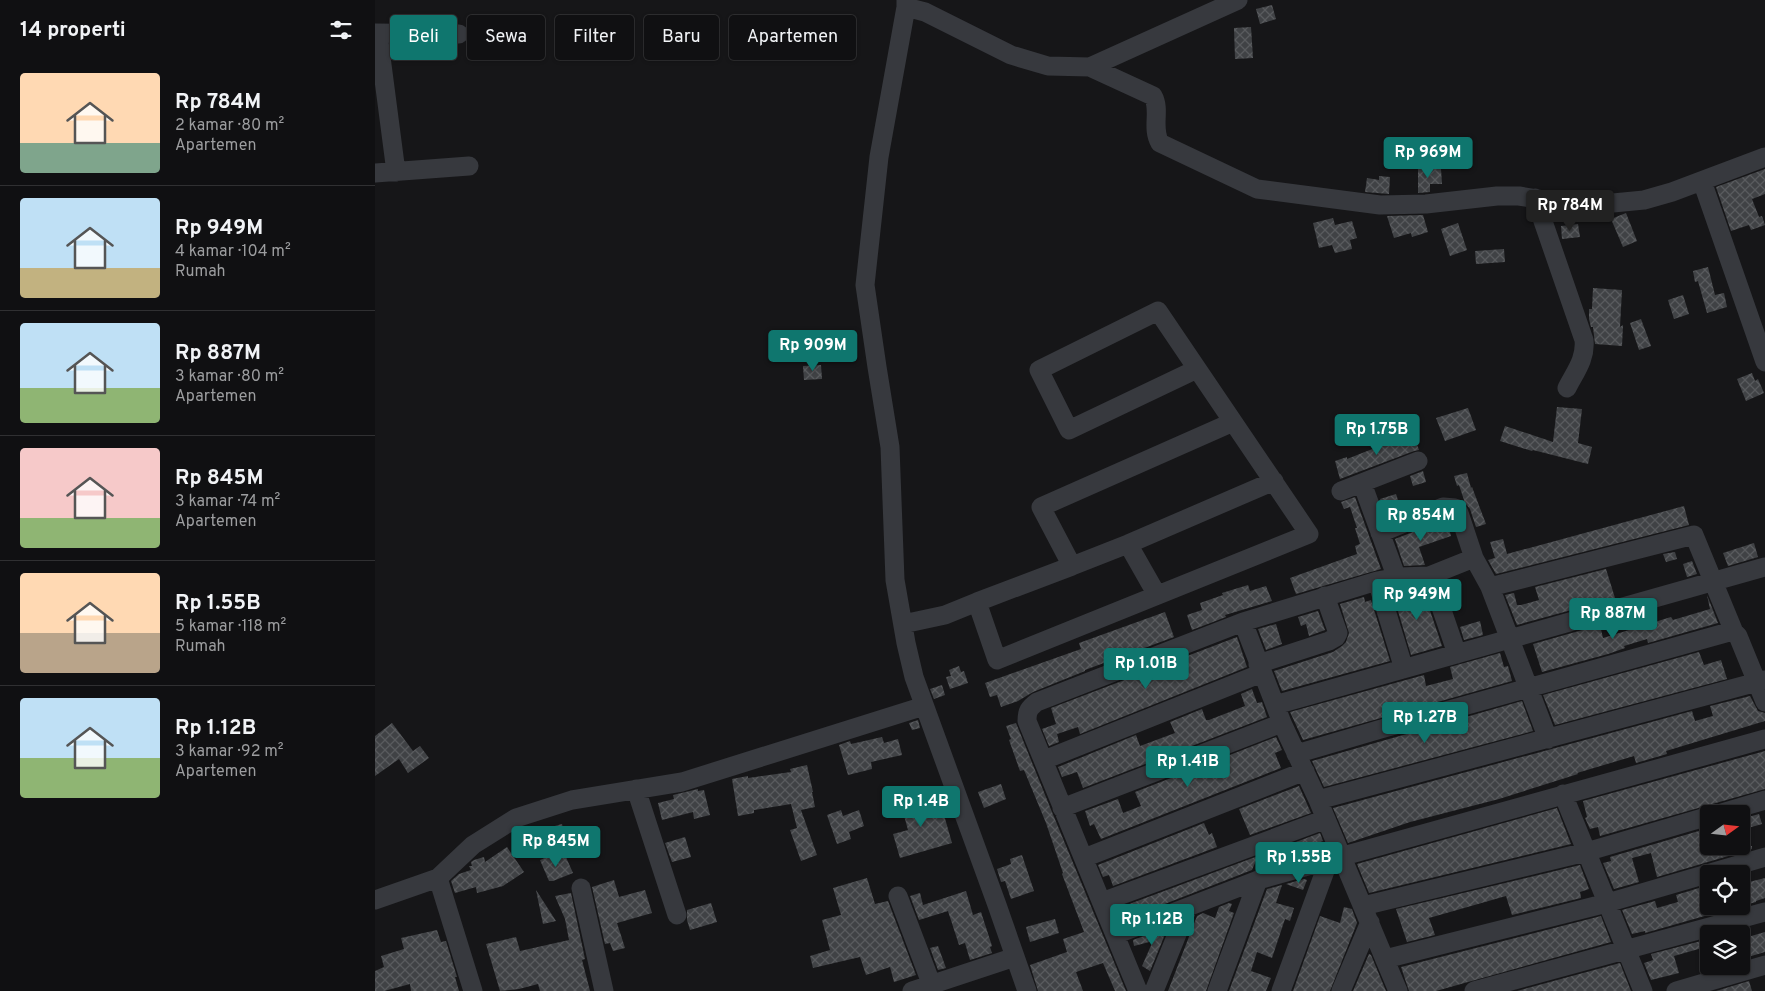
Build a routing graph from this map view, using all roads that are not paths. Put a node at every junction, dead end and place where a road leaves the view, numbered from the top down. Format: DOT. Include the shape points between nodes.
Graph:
graph roads {
  1 [pos="1238,0"];
  2 [pos="906,4"];
  3 [pos="377,34"];
  4 [pos="459,34"];
  5 [pos="1089,67"];
  6 [pos="383,122"];
  7 [pos="1765,157"];
  8 [pos="469,166"];
  9 [pos="395,172"];
  10 [pos="375,173"];
  11 [pos="1702,181"];
  12 [pos="1535,198"];
  13 [pos="1765,361"];
  14 [pos="1197,369"];
  15 [pos="1567,388"];
  16 [pos="1233,422"];
  17 [pos="1419,462"];
  18 [pos="1274,482"];
  19 [pos="1362,483"];
  20 [pos="1341,491"];
  21 [pos="1380,533"];
  22 [pos="1128,544"];
  23 [pos="1474,558"];
  24 [pos="1072,566"];
  25 [pos="1765,567"];
  26 [pos="1429,576"];
  27 [pos="1399,577"];
  28 [pos="1377,581"];
  29 [pos="1715,582"];
  30 [pos="1490,587"];
  31 [pos="1157,595"];
  32 [pos="1325,596"];
  33 [pos="977,602"];
  34 [pos="945,615"];
  35 [pos="1243,622"];
  36 [pos="903,624"];
  37 [pos="1734,632"];
  38 [pos="1510,639"];
  39 [pos="907,646"];
  40 [pos="1457,654"];
  41 [pos="1260,668"];
  42 [pos="1404,669"];
  43 [pos="1761,681"];
  44 [pos="1529,688"];
  45 [pos="1765,702"];
  46 [pos="1275,705"];
  47 [pos="924,706"];
  48 [pos="1282,723"];
  49 [pos="1548,739"];
  50 [pos="1765,739"];
  51 [pos="1296,754"];
  52 [pos="1044,760"];
  53 [pos="1305,771"];
  54 [pos="636,789"];
  55 [pos="1563,794"];
  56 [pos="1318,800"];
  57 [pos="1765,800"];
  58 [pos="1748,805"];
  59 [pos="1062,808"];
  60 [pos="1325,819"];
  61 [pos="1700,819"];
  62 [pos="1586,852"];
  63 [pos="1765,857"];
  64 [pos="1084,858"];
  65 [pos="1335,858"];
  66 [pos="438,878"];
  67 [pos="1258,880"];
  68 [pos="581,888"];
  69 [pos="898,896"];
  70 [pos="375,900"];
  71 [pos="1102,902"];
  72 [pos="1607,903"];
  73 [pos="1188,907"];
  74 [pos="1765,912"];
  75 [pos="1367,914"];
  76 [pos="677,915"];
  77 [pos="1115,935"];
  78 [pos="1626,950"];
  79 [pos="1015,957"];
  80 [pos="1385,959"];
  81 [pos="1765,965"];
  82 [pos="932,988"];
  83 [pos="473,991"];
  84 [pos="604,991"];
  85 [pos="912,991"];
  86 [pos="1027,991"];
  87 [pos="1138,991"];
  88 [pos="1154,991"];
  89 [pos="1217,991"];
  90 [pos="1281,991"];
  91 [pos="1341,991"];
  92 [pos="1398,991"];
  93 [pos="1474,991"];
  94 [pos="1643,991"];
  95 [pos="1676,991"];
  1 -- 5 [label="street"];
  2 -- 5 [label="street" via="1011,55 1048,66"];
  2 -- 36 [label="street" via="879,157 865,284 890,447 895,580"];
  3 -- 4 [label="street"];
  3 -- 6 [label="street"];
  5 -- 12 [label="street" via="1153,96 1156,102 1155,129 1160,143 1257,189 1380,205 1426,204 1497,196"];
  6 -- 9 [label="street"];
  7 -- 11 [label="street"];
  8 -- 9 [label="street"];
  9 -- 10 [label="street"];
  11 -- 12 [label="street" via="1644,200 1556,202"];
  11 -- 13 [label="street"];
  12 -- 15 [label="street" via="1584,340 1583,358"];
  14 -- 14 [label="street" via="1158,311 1039,370 1069,430"];
  14 -- 16 [label="street"];
  16 -- 18 [label="street"];
  16 -- 24 [label="street" via="1041,507"];
  17 -- 19 [label="street"];
  18 -- 22 [label="street"];
  18 -- 31 [label="street" via="1309,534"];
  19 -- 20 [label="street"];
  19 -- 21 [label="street"];
  21 -- 23 [label="street" via="1443,507 1455,508"];
  21 -- 27 [label="street"];
  22 -- 24 [label="street"];
  22 -- 31 [label="street"];
  23 -- 26 [label="street"];
  23 -- 30 [label="street"];
  24 -- 33 [label="street"];
  25 -- 29 [label="street"];
  26 -- 27 [label="street"];
  26 -- 40 [label="street"];
  27 -- 28 [label="street"];
  28 -- 32 [label="street"];
  28 -- 42 [label="street"];
  29 -- 30 [label="street" via="1695,535"];
  29 -- 37 [label="street"];
  29 -- 38 [label="street"];
  30 -- 38 [label="street"];
  31 -- 33 [label="street" via="997,660"];
  32 -- 35 [label="street"];
  32 -- 41 [label="street" via="1338,633 1336,637"];
  33 -- 34 [label="street"];
  34 -- 36 [label="street"];
  34 -- 39 [label="street"];
  35 -- 41 [label="street"];
  35 -- 52 [label="street" via="1037,702 1027,712 1027,721"];
  36 -- 39 [label="street"];
  37 -- 43 [label="street"];
  37 -- 44 [label="street"];
  38 -- 40 [label="street"];
  38 -- 44 [label="street"];
  39 -- 47 [label="street"];
  40 -- 42 [label="street"];
  41 -- 46 [label="street"];
  41 -- 52 [label="street"];
  42 -- 46 [label="street"];
  43 -- 45 [label="street"];
  43 -- 49 [label="street"];
  44 -- 49 [label="street"];
  44 -- 51 [label="street"];
  46 -- 48 [label="street"];
  47 -- 54 [label="street" via="683,782"];
  47 -- 79 [label="street"];
  48 -- 51 [label="street"];
  48 -- 59 [label="street"];
  49 -- 56 [label="street"];
  50 -- 55 [label="street"];
  51 -- 53 [label="street"];
  52 -- 59 [label="street"];
  53 -- 56 [label="street"];
  53 -- 64 [label="street"];
  54 -- 66 [label="street" via="572,800 516,818 473,845"];
  54 -- 76 [label="street"];
  55 -- 62 [label="street"];
  55 -- 65 [label="street"];
  56 -- 60 [label="street"];
  57 -- 58 [label="street"];
  59 -- 64 [label="street"];
  60 -- 65 [label="street"];
  60 -- 71 [label="street"];
  61 -- 62 [label="street"];
  62 -- 72 [label="street"];
  62 -- 75 [label="street"];
  63 -- 72 [label="street"];
  64 -- 71 [label="street"];
  65 -- 67 [label="street"];
  65 -- 75 [label="street"];
  65 -- 90 [label="street"];
  66 -- 70 [label="street"];
  66 -- 83 [label="street"];
  67 -- 73 [label="street"];
  67 -- 89 [label="street"];
  68 -- 84 [label="street"];
  69 -- 82 [label="street"];
  71 -- 77 [label="street"];
  72 -- 78 [label="street"];
  72 -- 80 [label="street"];
  73 -- 77 [label="street"];
  73 -- 88 [label="street"];
  74 -- 78 [label="street"];
  75 -- 80 [label="street"];
  75 -- 91 [label="street"];
  77 -- 87 [label="street"];
  78 -- 93 [label="street"];
  78 -- 94 [label="street"];
  79 -- 82 [label="street"];
  79 -- 86 [label="street"];
  80 -- 92 [label="street"];
  81 -- 95 [label="street"];
  82 -- 85 [label="street"];
}
